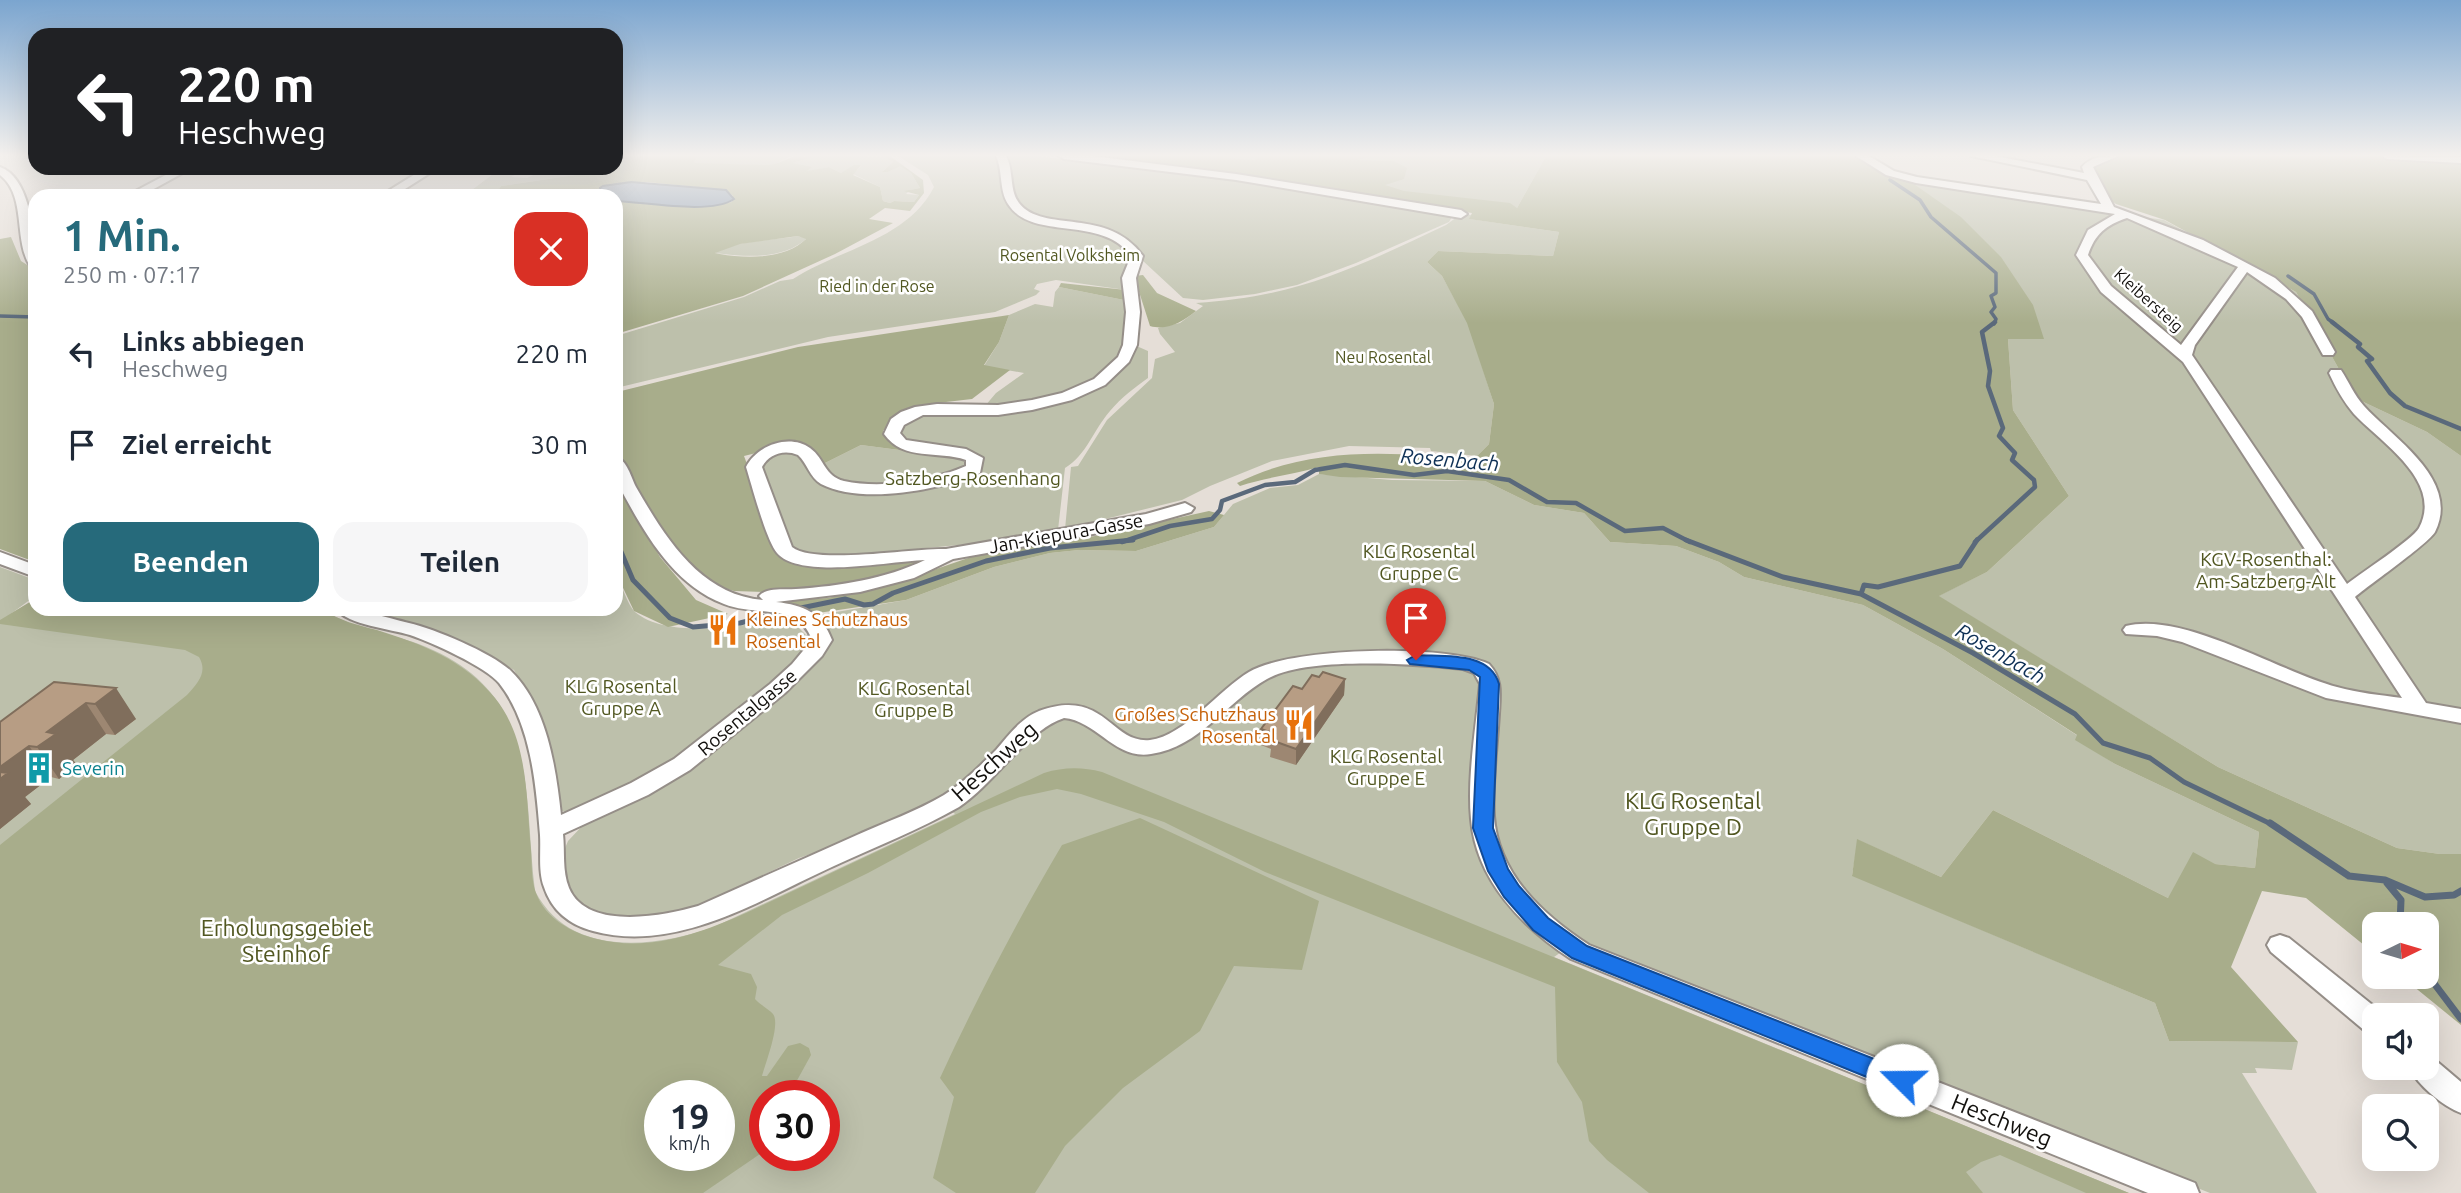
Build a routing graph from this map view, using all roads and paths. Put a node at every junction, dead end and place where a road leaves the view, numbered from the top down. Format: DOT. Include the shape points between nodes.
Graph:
graph roads {
  1 [pos="24,212"];
  2 [pos="1025,212"];
  3 [pos="1447,212"];
  4 [pos="2119,212"];
  5 [pos="1461,214"];
  6 [pos="2127,214"];
  7 [pos="28,231"];
  8 [pos="2245,266"];
  9 [pos="2328,352"];
  10 [pos="2185,355"];
  11 [pos="2336,373"];
  12 [pos="623,480"];
  13 [pos="1185,508"];
  14 [pos="946,555"];
  15 [pos="0,558"];
  16 [pos="28,568"];
  17 [pos="719,594"];
  18 [pos="2345,595"];
  19 [pos="366,616"];
  20 [pos="2133,630"];
  21 [pos="2418,707"];
  22 [pos="2461,716"];
  23 [pos="551,830"];
  24 [pos="2280,945"];
  25 [pos="2362,1012"];
  26 [pos="2438,1080"];
  27 [pos="2461,1100"];
  28 [pos="2184,1193"];
  1 -- 7 [label="street"];
  2 -- 14 [label="street, Jan-Kiepura-Gasse" via="1094,229 1133,249 1137,256 1128,280 1133,317 1125,358 1101,380 1058,398 995,410 933,408 897,422 892,434 904,445 973,457 974,469 957,476 890,486 849,486 825,479 809,454 796,448 768,452 754,467 784,550 794,558 819,562"];
  3 -- 5 [label="street"];
  4 -- 6 [label="street"];
  6 -- 8 [label="street"];
  6 -- 10 [label="street, Kleibersteig" via="2100,222 2089,234 2082,255 2106,289"];
  8 -- 9 [label="street" via="2299,304"];
  8 -- 10 [label="street"];
  10 -- 18 [label="street"];
  11 -- 18 [label="street" via="2349,398 2418,470 2432,499 2426,532"];
  12 -- 17 [label="street, Rosentalgasse" via="666,552"];
  13 -- 14 [label="street, Jan-Kiepura-Gasse" via="1138,521"];
  14 -- 17 [label="street, Jan-Kiepura-Gasse" via="909,572 828,593"];
  15 -- 16 [label="street"];
  17 -- 23 [label="street, Rosentalgasse" via="747,605 796,611 821,635 821,646 690,760"];
  18 -- 21 [label="street"];
  19 -- 23 [label="street, Heschweg" via="451,645 504,674 537,739"];
  20 -- 21 [label="street" via="2174,633 2333,692"];
  21 -- 22 [label="street"];
  23 -- 28 [label="street, Heschweg" via="556,884 569,907 591,920 616,926 679,923 956,799 1035,722 1051,714 1088,714 1124,744 1142,748 1169,741 1260,674 1285,664 1416,660 1471,665 1488,675 1490,684 1482,812 1490,853 1511,892 1560,940 1580,952"];
  24 -- 25 [label="street"];
  26 -- 27 [label="street"];
}
